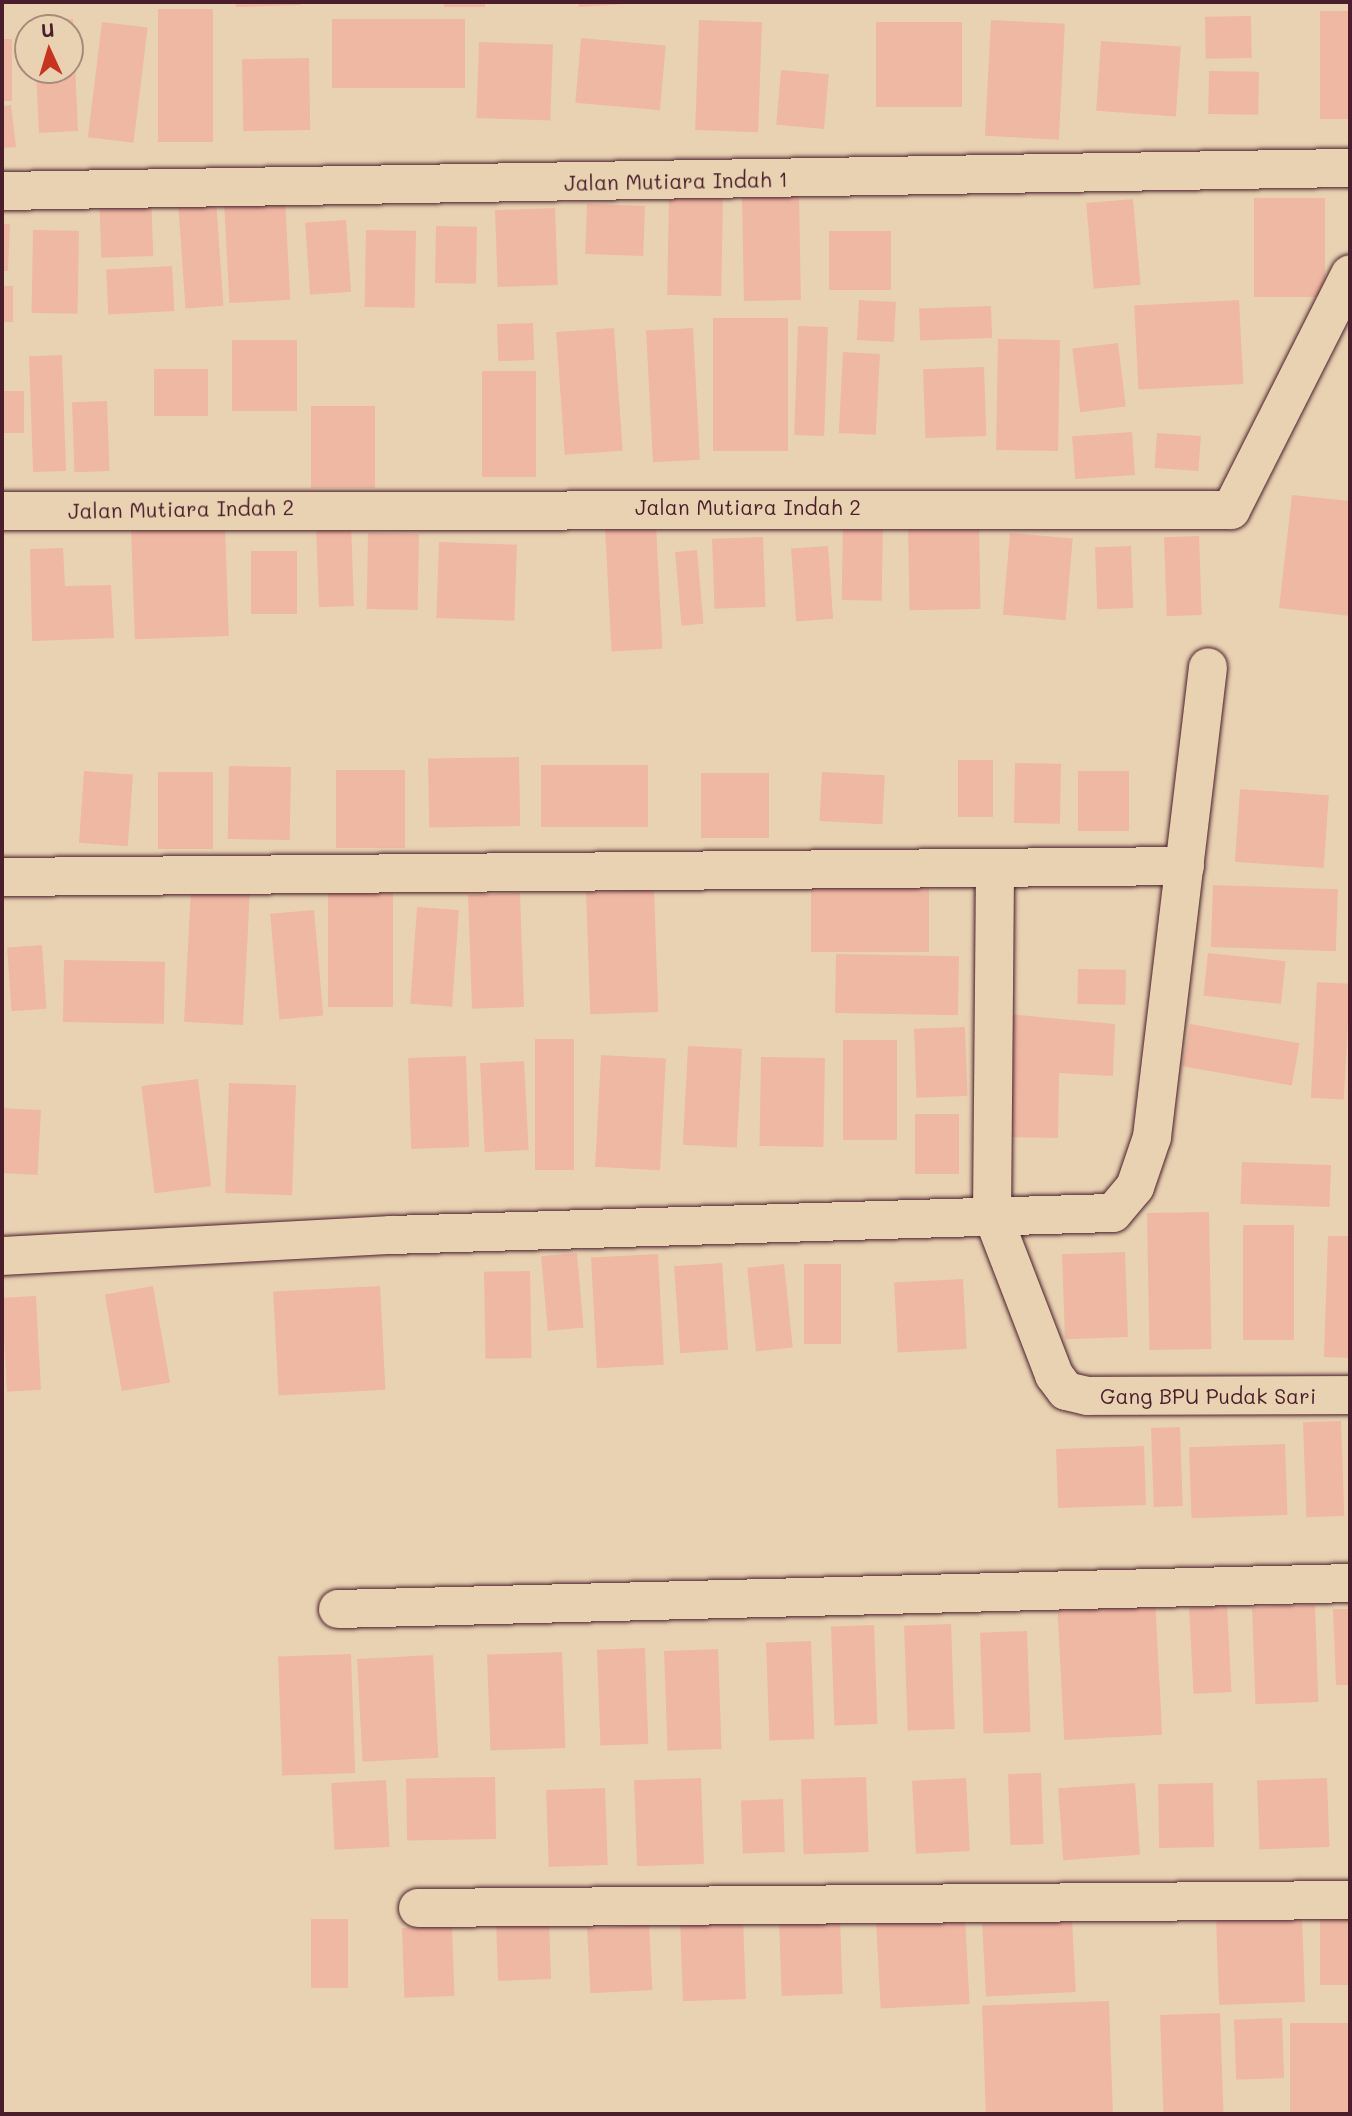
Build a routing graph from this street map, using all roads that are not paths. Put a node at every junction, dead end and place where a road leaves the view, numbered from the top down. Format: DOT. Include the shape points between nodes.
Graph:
graph roads {
  1 [pos="1350,168"];
  2 [pos="2,191"];
  3 [pos="1350,274"];
  4 [pos="2,511"];
  5 [pos="1208,667"];
  6 [pos="1185,866"];
  7 [pos="995,871"];
  8 [pos="2,877"];
  9 [pos="992,1214"];
  10 [pos="2,1256"];
  11 [pos="1350,1395"];
  12 [pos="1350,1583"];
  13 [pos="338,1609"];
  14 [pos="1350,1900"];
  15 [pos="418,1908"];
  1 -- 2 [label="street, Jalan Mutiara Indah 1"];
  3 -- 4 [label="street, Jalan Mutiara Indah 2" via="1231,509"];
  5 -- 6 [label="street"];
  6 -- 7 [label="street"];
  6 -- 9 [label="street" via="1152,1137 1135,1187 1122,1208 1106,1215"];
  7 -- 8 [label="street"];
  7 -- 9 [label="street"];
  9 -- 10 [label="street"];
  9 -- 11 [label="street, Gang BPU Pudak Sari" via="1054,1375 1066,1391"];
  12 -- 13 [label="street"];
  14 -- 15 [label="street"];
}
